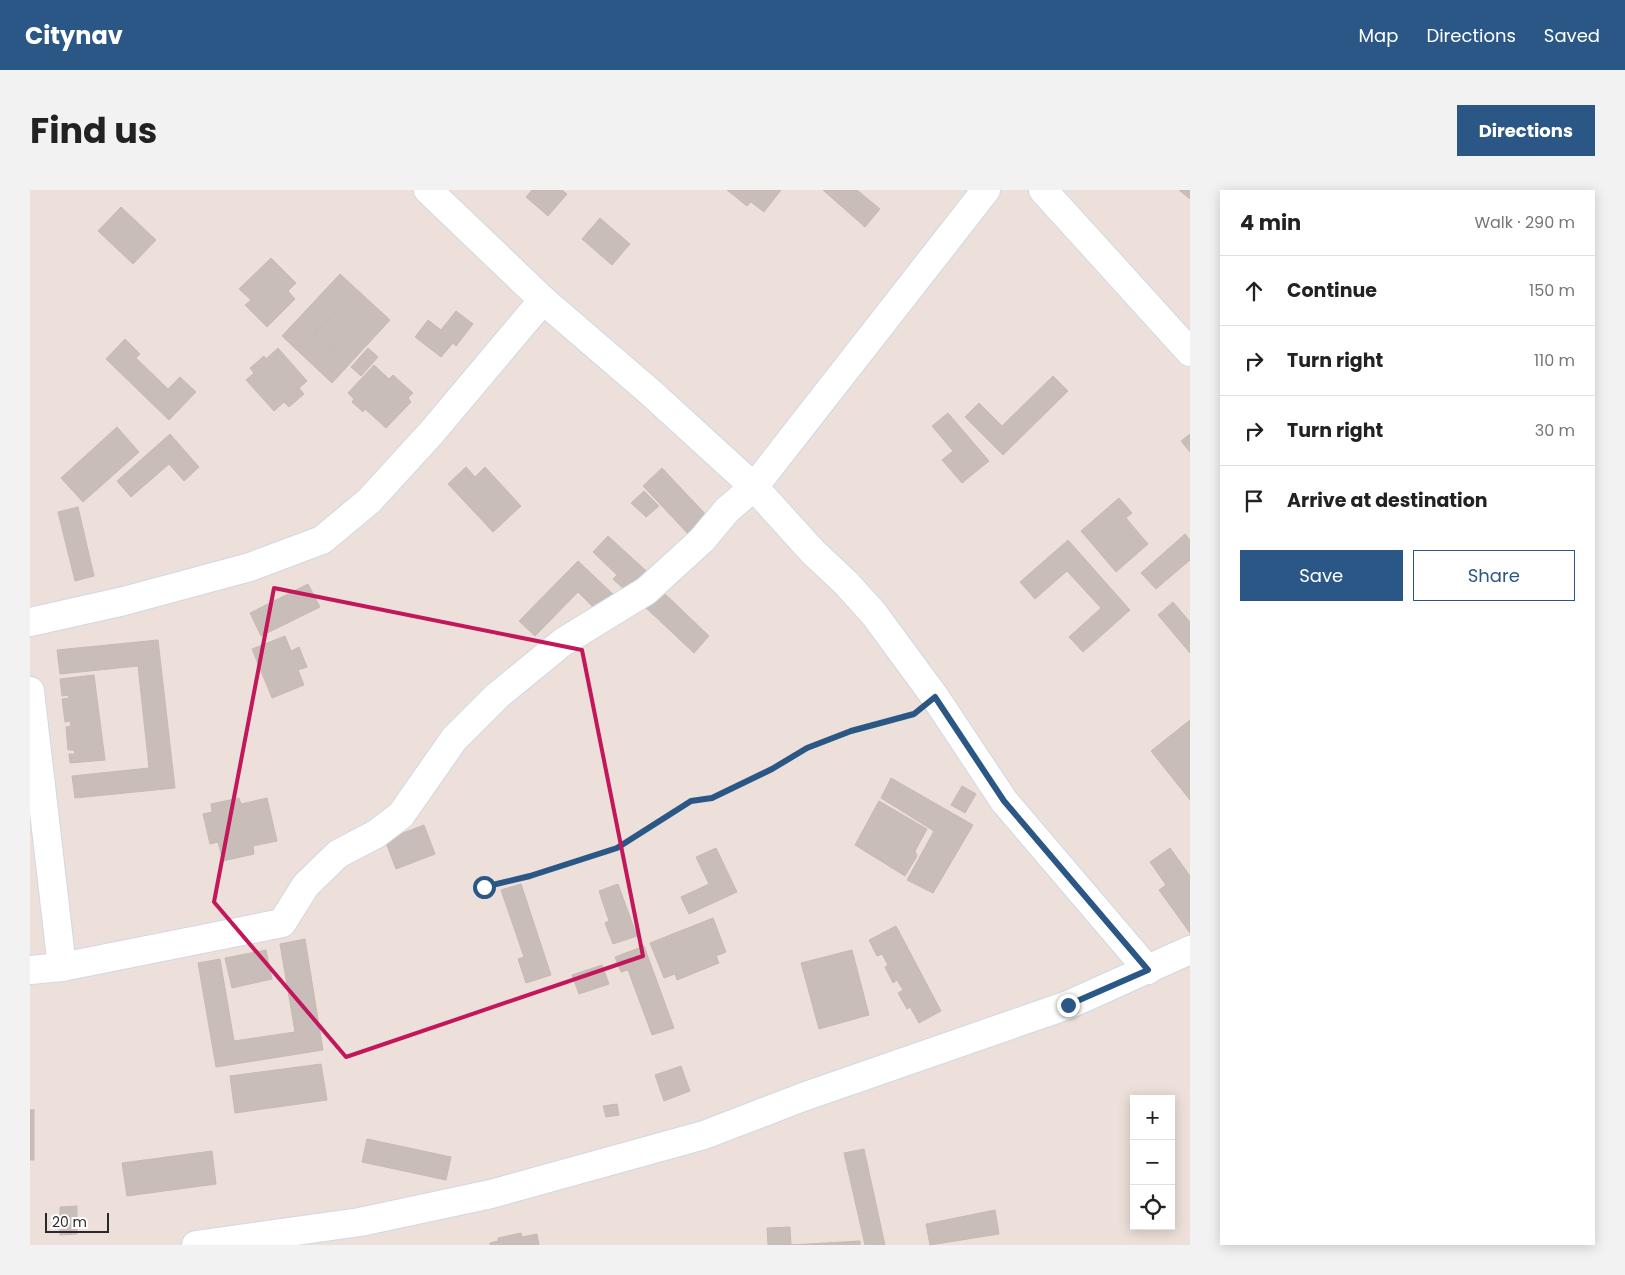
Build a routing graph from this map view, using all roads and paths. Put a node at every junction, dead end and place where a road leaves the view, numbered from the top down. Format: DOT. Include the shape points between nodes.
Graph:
graph roads {
  1 [pos="428,190"];
  2 [pos="986,190"];
  3 [pos="1043,190"];
  4 [pos="543,300"];
  5 [pos="1190,352"];
  6 [pos="754,487"];
  7 [pos="30,622"];
  8 [pos="30,691"];
  9 [pos="935,697"];
  10 [pos="484,887"];
  11 [pos="1190,950"];
  12 [pos="62,967"];
  13 [pos="30,970"];
  14 [pos="1148,970"];
  15 [pos="196,1245"];
  1 -- 4 [label="street"];
  2 -- 6 [label="street"];
  3 -- 5 [label="street"];
  4 -- 6 [label="street"];
  4 -- 7 [label="street" via="369,501 322,540 250,567"];
  6 -- 9 [label="street" via="874,614"];
  6 -- 12 [label="street" via="646,591 563,642 497,696 454,739 402,815 376,834 338,854 306,885 282,923"];
  8 -- 12 [label="street"];
  9 -- 10 [label="path" via="914,714 842,734 807,748 712,798 691,801 617,848"];
  9 -- 14 [label="street" via="1004,801"];
  11 -- 14 [label="street"];
  12 -- 13 [label="street"];
  14 -- 15 [label="street" via="1068,1005 802,1096 704,1136 491,1194 369,1220"];
}
